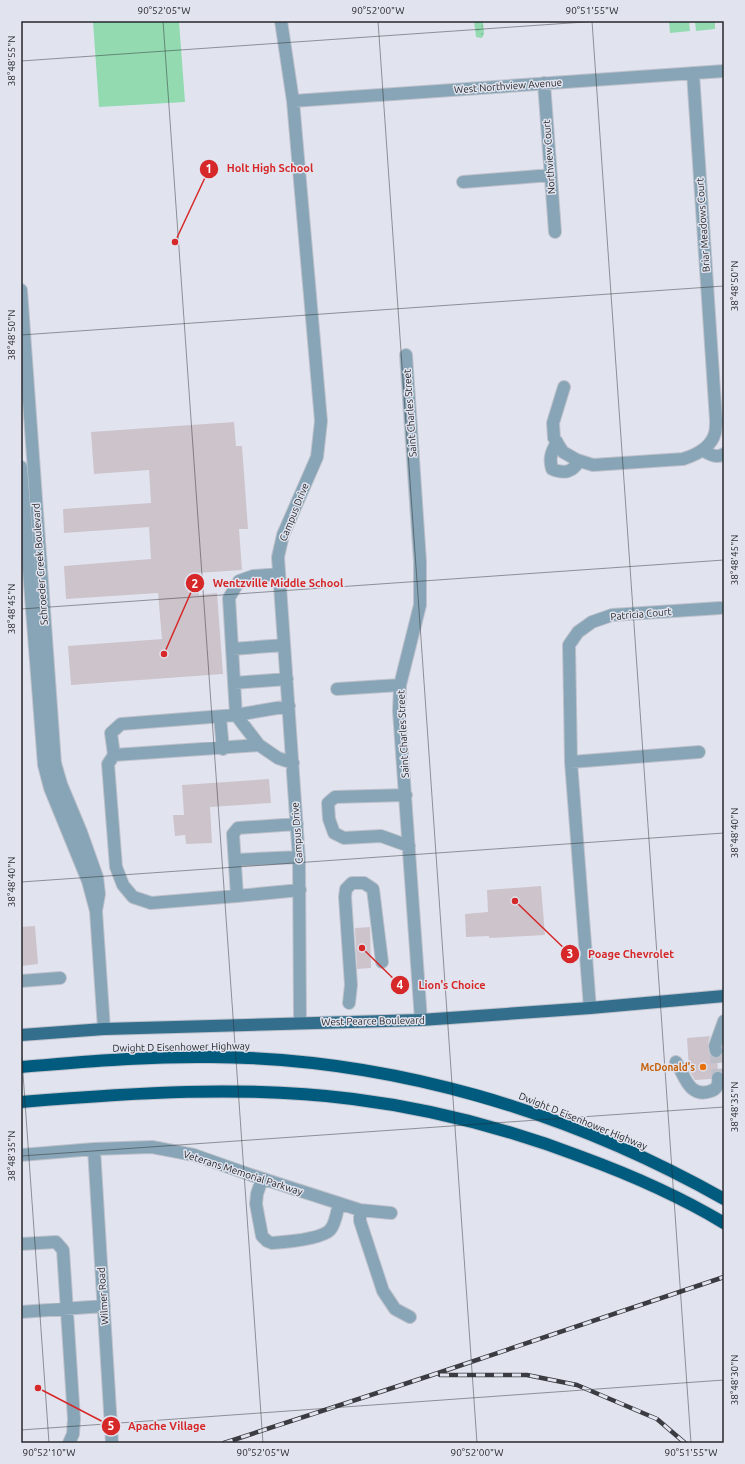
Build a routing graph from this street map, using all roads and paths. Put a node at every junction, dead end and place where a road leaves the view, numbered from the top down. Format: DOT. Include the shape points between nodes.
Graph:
graph roads {
  1 [pos="281,21"];
  2 [pos="724,71"];
  3 [pos="693,73"];
  4 [pos="544,83"];
  5 [pos="293,101"];
  6 [pos="551,175"];
  7 [pos="463,182"];
  8 [pos="555,232"];
  9 [pos="21,290"];
  10 [pos="406,355"];
  11 [pos="564,387"];
  12 [pos="720,426"];
  13 [pos="557,442"];
  14 [pos="702,450"];
  15 [pos="724,454"];
  16 [pos="579,461"];
  17 [pos="21,467"];
  18 [pos="280,574"];
  19 [pos="720,608"];
  20 [pos="284,645"];
  21 [pos="232,650"];
  22 [pos="287,679"];
  23 [pos="234,683"];
  24 [pos="400,685"];
  25 [pos="337,689"];
  26 [pos="289,706"];
  27 [pos="236,715"];
  28 [pos="220,716"];
  29 [pos="259,745"];
  30 [pos="223,749"];
  31 [pos="699,752"];
  32 [pos="114,756"];
  33 [pos="571,762"];
  34 [pos="293,763"];
  35 [pos="406,795"];
  36 [pos="297,824"];
  37 [pos="76,834"];
  38 [pos="409,846"];
  39 [pos="299,857"];
  40 [pos="235,860"];
  41 [pos="300,890"];
  42 [pos="237,896"];
  43 [pos="382,962"];
  44 [pos="60,978"];
  45 [pos="21,981"];
  46 [pos="724,996"];
  47 [pos="349,1003"];
  48 [pos="590,1008"];
  49 [pos="421,1020"];
  50 [pos="724,1021"];
  51 [pos="300,1022"];
  52 [pos="104,1029"];
  53 [pos="21,1035"];
  54 [pos="716,1051"];
  55 [pos="676,1062"];
  56 [pos="21,1067"];
  57 [pos="718,1078"];
  58 [pos="21,1102"];
  59 [pos="94,1149"];
  60 [pos="21,1155"];
  61 [pos="262,1179"];
  62 [pos="724,1199"];
  63 [pos="339,1203"];
  64 [pos="360,1210"];
  65 [pos="391,1213"];
  66 [pos="724,1223"];
  67 [pos="21,1244"];
  68 [pos="104,1306"];
  69 [pos="67,1309"];
  70 [pos="21,1312"];
  71 [pos="410,1317"];
  72 [pos="69,1443"];
  73 [pos="112,1443"];
  1 -- 5 [label="street, Campus Drive"];
  2 -- 3 [label="street, West Northview Avenue"];
  3 -- 4 [label="street, West Northview Avenue"];
  3 -- 12 [label="street, Briar Meadows Court"];
  4 -- 5 [label="street, West Northview Avenue"];
  4 -- 6 [label="street, Northview Court"];
  5 -- 18 [label="street, Campus Drive" via="321,421 317,457 283,535 278,557"];
  6 -- 7 [label="street"];
  6 -- 8 [label="street, Northview Court"];
  9 -- 37 [label="street, Schroeder Creek Boulevard" via="55,763"];
  10 -- 24 [label="street, Saint Charles Street" via="420,561 420,605"];
  11 -- 13 [label="street, Briar Meadows Court" via="552,423"];
  12 -- 14 [label="street, Briar Meadows Court"];
  13 -- 16 [label="street, Briar Meadows Court" via="563,452"];
  13 -- 16 [label="street" via="552,449 552,469 561,473 571,470"];
  14 -- 15 [label="street" via="711,456"];
  14 -- 16 [label="street, Briar Meadows Court" via="683,459 593,465"];
  17 -- 37 [label="street, Schroeder Creek Boulevard" via="44,765 50,788"];
  18 -- 20 [label="street, Campus Drive"];
  18 -- 21 [label="street" via="253,576 239,581 229,598"];
  19 -- 33 [label="street, Patricia Court" via="612,615 592,622 578,632 569,645"];
  20 -- 21 [label="street"];
  20 -- 22 [label="street, Campus Drive"];
  21 -- 23 [label="street"];
  22 -- 23 [label="street"];
  22 -- 26 [label="street, Campus Drive"];
  23 -- 27 [label="street"];
  24 -- 25 [label="street"];
  24 -- 35 [label="street, Saint Charles Street" via="399,711"];
  26 -- 27 [label="street"];
  26 -- 34 [label="street, Campus Drive"];
  27 -- 28 [label="street"];
  27 -- 29 [label="street"];
  28 -- 30 [label="street"];
  28 -- 32 [label="street" via="122,724 111,733"];
  29 -- 30 [label="street"];
  29 -- 34 [label="street" via="278,758"];
  30 -- 32 [label="street"];
  31 -- 33 [label="street"];
  32 -- 42 [label="street" via="108,764 116,867 123,885 133,897 151,903"];
  33 -- 48 [label="street, Patricia Court"];
  34 -- 36 [label="street, Campus Drive"];
  35 -- 38 [label="street, Saint Charles Street"];
  35 -- 38 [label="street" via="334,797 328,802 328,819 334,833 344,838 381,836"];
  36 -- 39 [label="street, Campus Drive"];
  36 -- 40 [label="street" via="238,828 233,834"];
  37 -- 52 [label="street, Schroeder Creek Boulevard" via="97,877 99,894 96,911"];
  38 -- 49 [label="street, Saint Charles Street"];
  39 -- 40 [label="street"];
  39 -- 41 [label="street, Campus Drive"];
  40 -- 42 [label="street"];
  41 -- 42 [label="street"];
  41 -- 51 [label="street, Campus Drive"];
  43 -- 47 [label="street" via="373,889 364,883 352,883 346,889 345,897 351,985"];
  44 -- 45 [label="street"];
  46 -- 48 [label="main road, West Pearce Boulevard"];
  48 -- 49 [label="main road, West Pearce Boulevard"];
  49 -- 51 [label="main road, West Pearce Boulevard"];
  50 -- 54 [label="street" via="715,1046"];
  51 -- 52 [label="main road, West Pearce Boulevard"];
  52 -- 53 [label="main road, West Pearce Boulevard"];
  55 -- 57 [label="street" via="688,1085 696,1092 712,1091 717,1087"];
  56 -- 62 [label="highway, Dwight D Eisenhower Highway" via="146,1058 211,1057 297,1061 382,1073 465,1091 546,1117 627,1150"];
  58 -- 66 [label="highway" via="157,1093 221,1092 308,1095 394,1105 478,1122 554,1146 641,1181"];
  59 -- 60 [label="street, Veterans Memorial Parkway"];
  59 -- 61 [label="street, Veterans Memorial Parkway" via="152,1147 194,1155"];
  59 -- 68 [label="street, Wilmer Road"];
  61 -- 63 [label="street, Veterans Memorial Parkway"];
  61 -- 63 [label="street" via="256,1204 262,1236 272,1243 313,1238 330,1230 335,1222"];
  63 -- 64 [label="street, Veterans Memorial Parkway"];
  64 -- 65 [label="street, Veterans Memorial Parkway"];
  64 -- 71 [label="street" via="360,1221 383,1291 395,1309"];
  67 -- 69 [label="street" via="56,1242 62,1250"];
  68 -- 69 [label="street"];
  68 -- 73 [label="street, Wilmer Road"];
  69 -- 70 [label="street"];
  69 -- 72 [label="street" via="74,1419 73,1434"];
}
